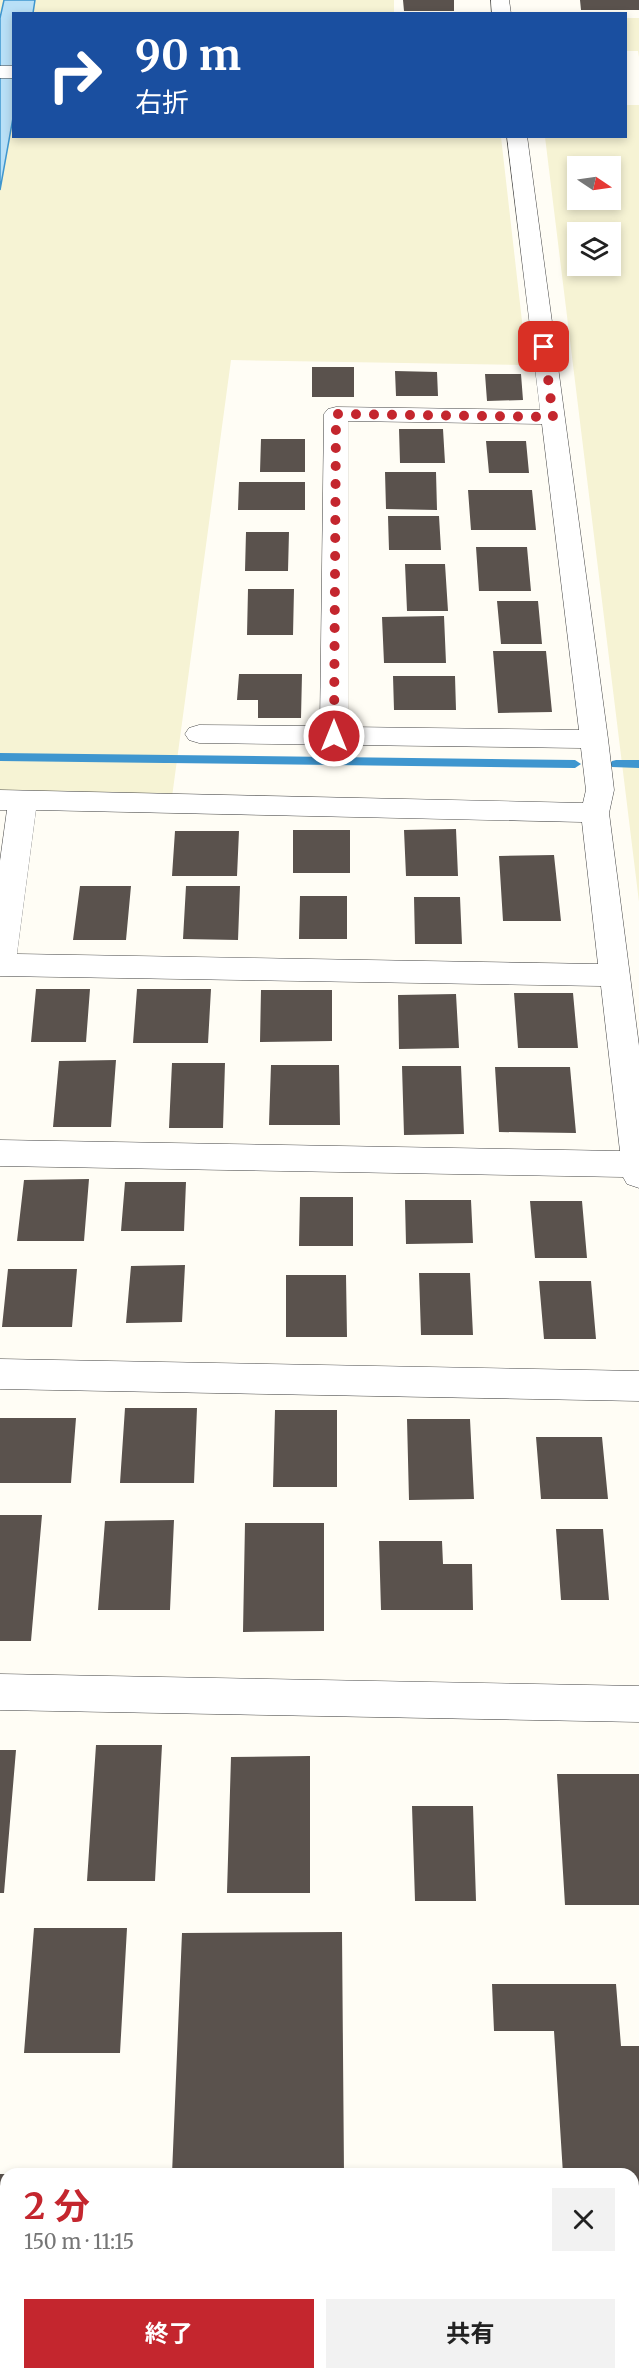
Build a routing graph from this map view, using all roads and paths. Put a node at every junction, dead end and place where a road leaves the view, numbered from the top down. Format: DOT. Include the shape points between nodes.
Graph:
graph roads {
  1 [pos="517,138"];
  2 [pos="553,417"];
  3 [pos="199,734"];
  4 [pos="334,736"];
  5 [pos="594,739"];
  6 [pos="11,800"];
  7 [pos="595,813"];
  8 [pos="615,975"];
  9 [pos="0,1153"];
  10 [pos="638,1169"];
  11 [pos="0,1374"];
  12 [pos="639,1386"];
  13 [pos="0,1692"];
  14 [pos="639,1704"];
  1 -- 2 [label="street"];
  2 -- 4 [label="street" via="336,414"];
  2 -- 5 [label="street"];
  3 -- 4 [label="street"];
  4 -- 5 [label="street"];
  5 -- 7 [label="street" via="600,790"];
  6 -- 7 [label="street"];
  6 -- 8 [label="street" via="0,966"];
  7 -- 8 [label="street"];
  8 -- 10 [label="street"];
  9 -- 10 [label="street"];
  11 -- 12 [label="street"];
  13 -- 14 [label="street"];
}
